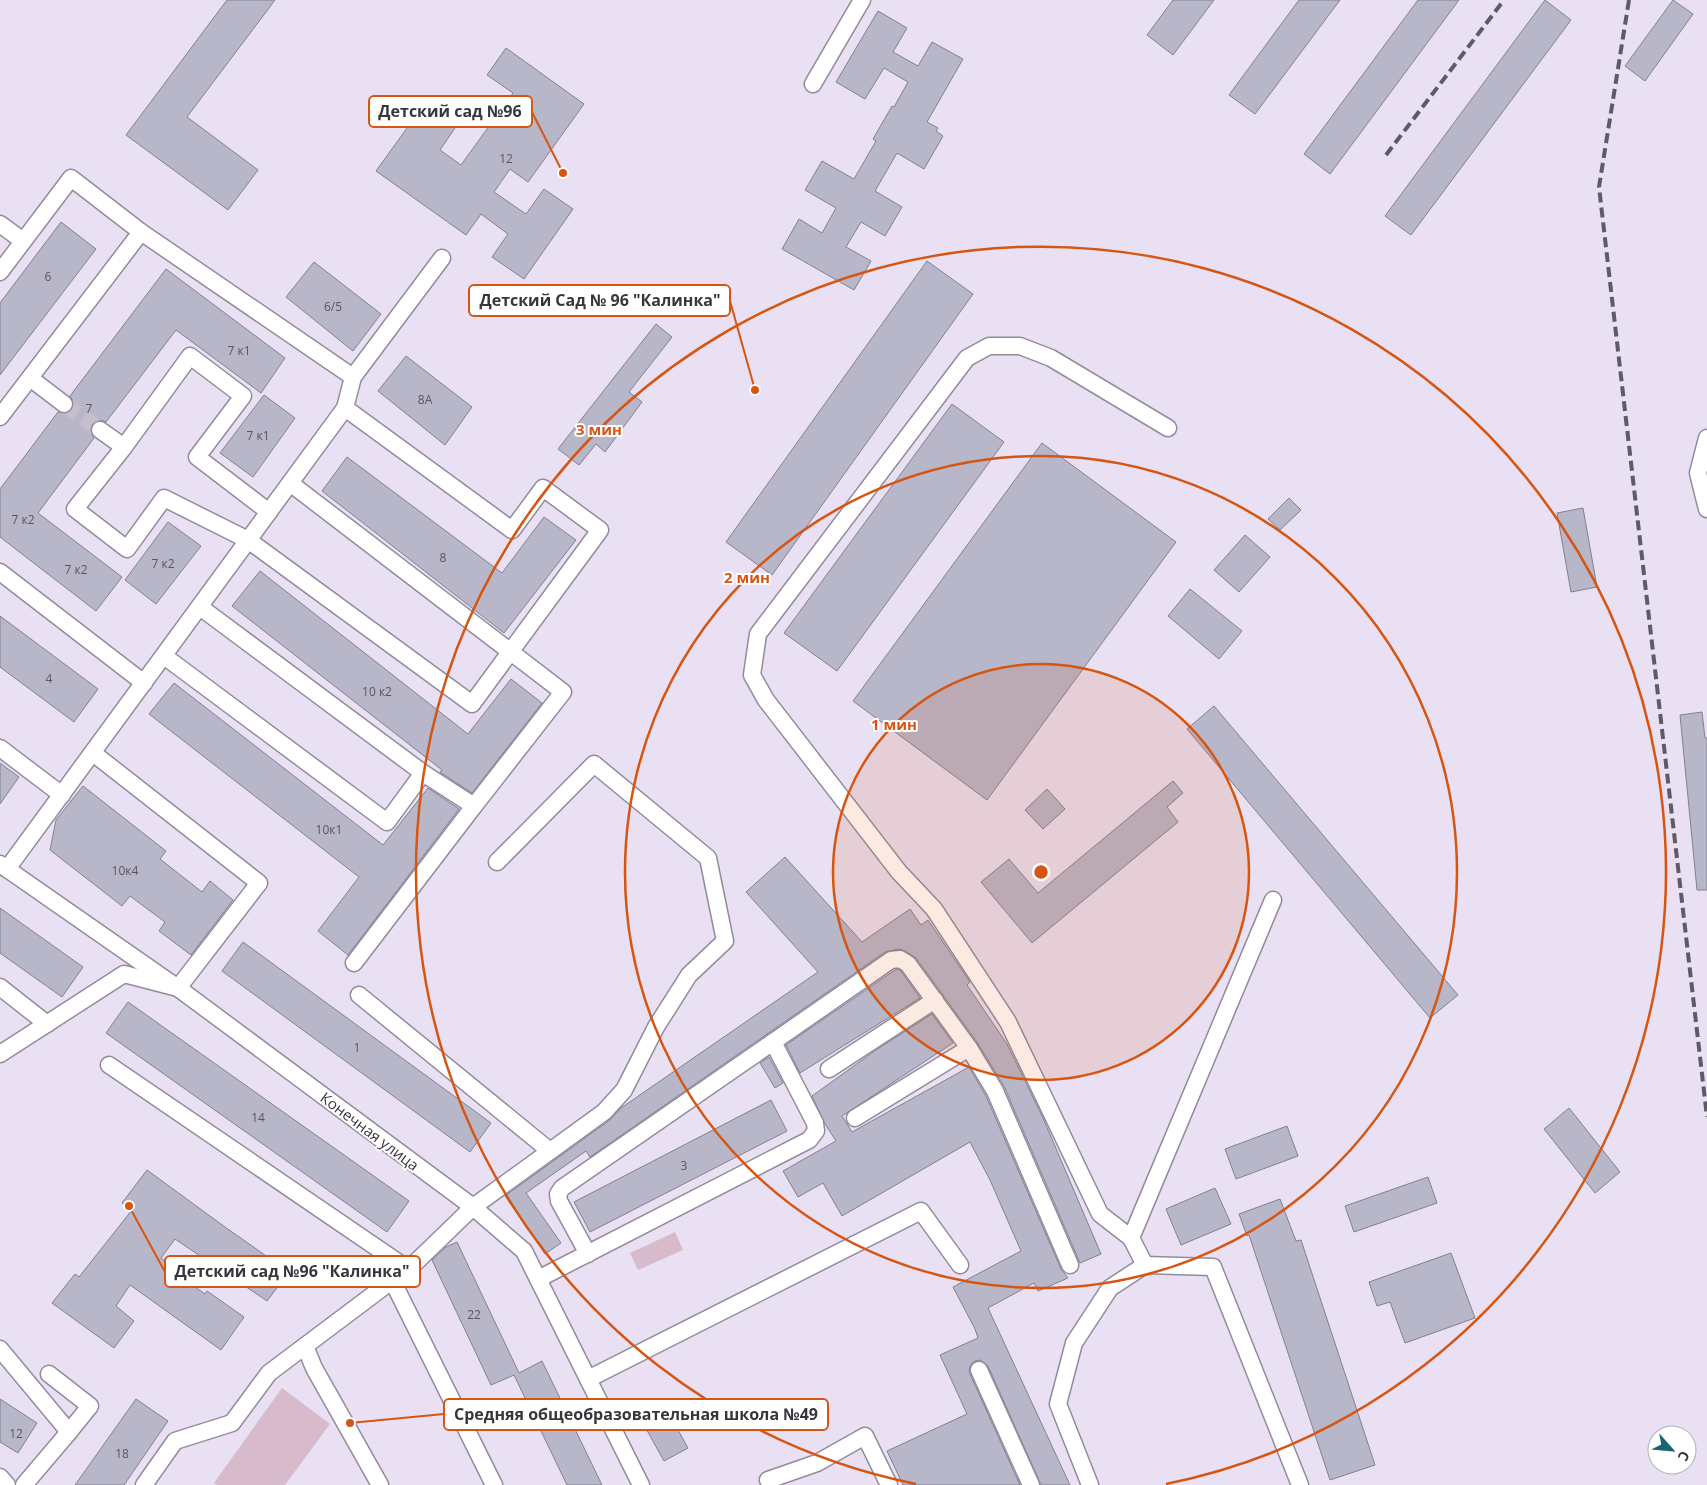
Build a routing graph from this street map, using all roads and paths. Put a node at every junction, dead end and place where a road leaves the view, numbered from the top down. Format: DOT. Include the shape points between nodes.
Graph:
graph roads {
  1 [pos="862,0"];
  2 [pos="813,84"];
  3 [pos="0,224"];
  4 [pos="141,232"];
  5 [pos="23,241"];
  6 [pos="442,258"];
  7 [pos="0,272"];
  8 [pos="353,377"];
  9 [pos="30,378"];
  10 [pos="64,404"];
  11 [pos="346,408"];
  12 [pos="0,417"];
  13 [pos="1168,428"];
  14 [pos="100,430"];
  15 [pos="1707,438"];
  16 [pos="124,447"];
  17 [pos="290,483"];
  18 [pos="1707,509"];
  19 [pos="269,512"];
  20 [pos="248,540"];
  21 [pos="0,572"];
  22 [pos="200,607"];
  23 [pos="511,652"];
  24 [pos="164,656"];
  25 [pos="144,683"];
  26 [pos="0,748"];
  27 [pos="93,753"];
  28 [pos="423,773"];
  29 [pos="62,795"];
  30 [pos="474,806"];
  31 [pos="498,862"];
  32 [pos="4,867"];
  33 [pos="1273,900"];
  34 [pos="354,964"];
  35 [pos="0,987"];
  36 [pos="178,988"];
  37 [pos="359,995"];
  38 [pos="935,1000"];
  39 [pos="47,1024"];
  40 [pos="773,1042"];
  41 [pos="969,1048"];
  42 [pos="0,1054"];
  43 [pos="108,1065"];
  44 [pos="829,1069"];
  45 [pos="855,1118"];
  46 [pos="550,1151"];
  47 [pos="473,1207"];
  48 [pos="1131,1238"];
  49 [pos="588,1254"];
  50 [pos="1070,1264"];
  51 [pos="960,1265"];
  52 [pos="1145,1265"];
  53 [pos="408,1269"];
  54 [pos="538,1279"];
  55 [pos="392,1280"];
  56 [pos="305,1346"];
  57 [pos="0,1349"];
  58 [pos="979,1370"];
  59 [pos="49,1374"];
  60 [pos="588,1379"];
  61 [pos="69,1432"];
  62 [pos="0,1477"];
  63 [pos="768,1480"];
  64 [pos="6,1485"];
  65 [pos="24,1485"];
  66 [pos="144,1485"];
  67 [pos="380,1485"];
  68 [pos="494,1485"];
  69 [pos="641,1485"];
  70 [pos="889,1485"];
  71 [pos="1031,1485"];
  72 [pos="1090,1485"];
  73 [pos="1300,1485"];
  1 -- 2 [label="street"];
  3 -- 5 [label="street"];
  4 -- 5 [label="street" via="71,178"];
  4 -- 8 [label="street"];
  4 -- 9 [label="street"];
  5 -- 7 [label="street"];
  6 -- 8 [label="street"];
  8 -- 11 [label="street"];
  9 -- 10 [label="street"];
  9 -- 12 [label="street"];
  11 -- 17 [label="street"];
  11 -- 23 [label="street" via="512,530 544,488 600,530"];
  13 -- 48 [label="street" via="1051,358 1020,346 989,346 967,358 758,634 752,675 766,700 887,857 934,909 1008,1022 1100,1214"];
  14 -- 16 [label="street"];
  15 -- 18 [label="street" via="1698,473"];
  16 -- 19 [label="street" via="190,356 243,396 197,457"];
  16 -- 20 [label="street" via="75,509 127,549 164,498"];
  17 -- 19 [label="street"];
  17 -- 23 [label="street"];
  19 -- 20 [label="street"];
  20 -- 22 [label="street"];
  20 -- 23 [label="street" via="472,704"];
  21 -- 25 [label="street"];
  22 -- 24 [label="street"];
  22 -- 28 [label="street"];
  23 -- 30 [label="street" via="563,692"];
  24 -- 25 [label="street"];
  24 -- 28 [label="street" via="387,822"];
  25 -- 27 [label="street"];
  26 -- 29 [label="street"];
  27 -- 29 [label="street"];
  27 -- 36 [label="street" via="258,883"];
  28 -- 30 [label="street"];
  29 -- 32 [label="street"];
  30 -- 34 [label="street"];
  31 -- 46 [label="street" via="594,764 708,858 725,941 689,975 615,1101"];
  32 -- 36 [label="street, Конечная улица"];
  33 -- 48 [label="street"];
  35 -- 39 [label="street"];
  36 -- 39 [label="street" via="124,974"];
  36 -- 47 [label="street, Конечная улица"];
  37 -- 46 [label="street"];
  38 -- 40 [label="street" via="908,964 900,959 891,960"];
  38 -- 41 [label="street"];
  38 -- 44 [label="street"];
  39 -- 42 [label="street"];
  40 -- 49 [label="street" via="562,1188 558,1194 559,1201"];
  40 -- 49 [label="street" via="815,1123 816,1131 809,1140"];
  41 -- 45 [label="street"];
  41 -- 50 [label="street" via="995,1091"];
  43 -- 53 [label="street"];
  46 -- 47 [label="street"];
  47 -- 53 [label="street"];
  47 -- 54 [label="street, Конечная улица" via="524,1251"];
  48 -- 52 [label="street"];
  49 -- 54 [label="street"];
  51 -- 60 [label="street" via="921,1211"];
  52 -- 72 [label="street" via="1110,1288 1074,1343 1058,1404"];
  52 -- 73 [label="street" via="1213,1267"];
  53 -- 55 [label="street"];
  54 -- 60 [label="street, Конечная улица"];
  55 -- 56 [label="street"];
  55 -- 68 [label="street"];
  56 -- 66 [label="street" via="269,1373 232,1423 175,1441"];
  56 -- 67 [label="street" via="314,1368"];
  57 -- 61 [label="street"];
  58 -- 71 [label="street"];
  59 -- 61 [label="street" via="90,1406"];
  60 -- 69 [label="street, Конечная улица"];
  61 -- 65 [label="street"];
  62 -- 64 [label="street"];
  63 -- 70 [label="street" via="817,1463 865,1436"];
}
